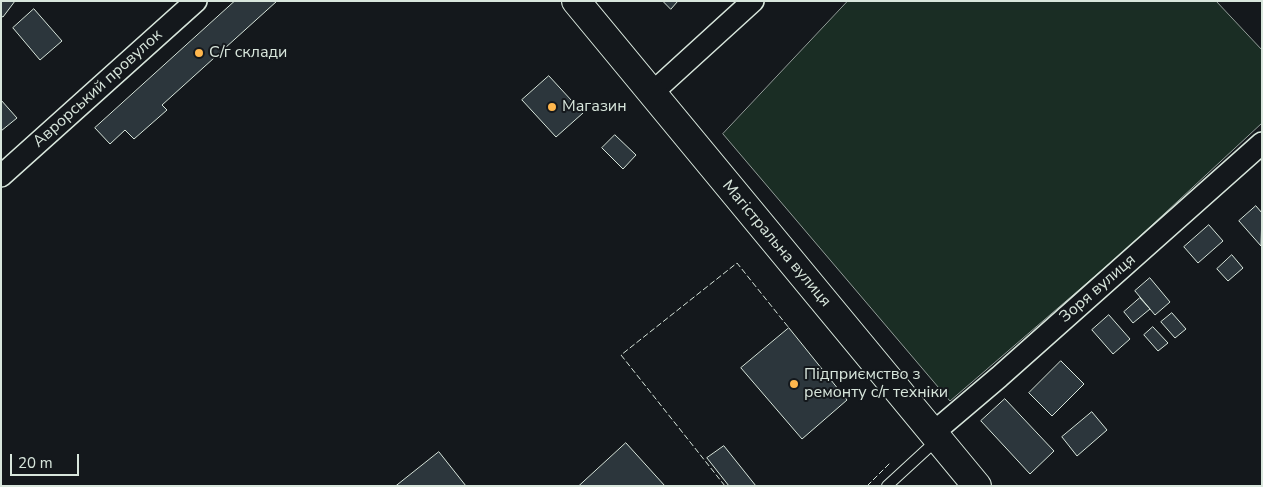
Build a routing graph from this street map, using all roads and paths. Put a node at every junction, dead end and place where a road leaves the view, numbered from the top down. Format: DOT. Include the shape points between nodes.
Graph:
graph roads {
  1 [pos="196,1"];
  2 [pos="576,1"];
  3 [pos="753,1"];
  4 [pos="652,93"];
  5 [pos="1262,143"];
  6 [pos="1,176"];
  7 [pos="935,436"];
  8 [pos="887,486"];
  9 [pos="977,486"];
  1 -- 6 [label="street, Аврорський провулок"];
  2 -- 4 [label="main road, Магістральна вулиця"];
  3 -- 4 [label="street"];
  4 -- 7 [label="main road, Магістральна вулиця"];
  5 -- 7 [label="street, Зоря вулиця"];
  7 -- 8 [label="lane"];
  7 -- 9 [label="main road, Магістральна вулиця"];
}
